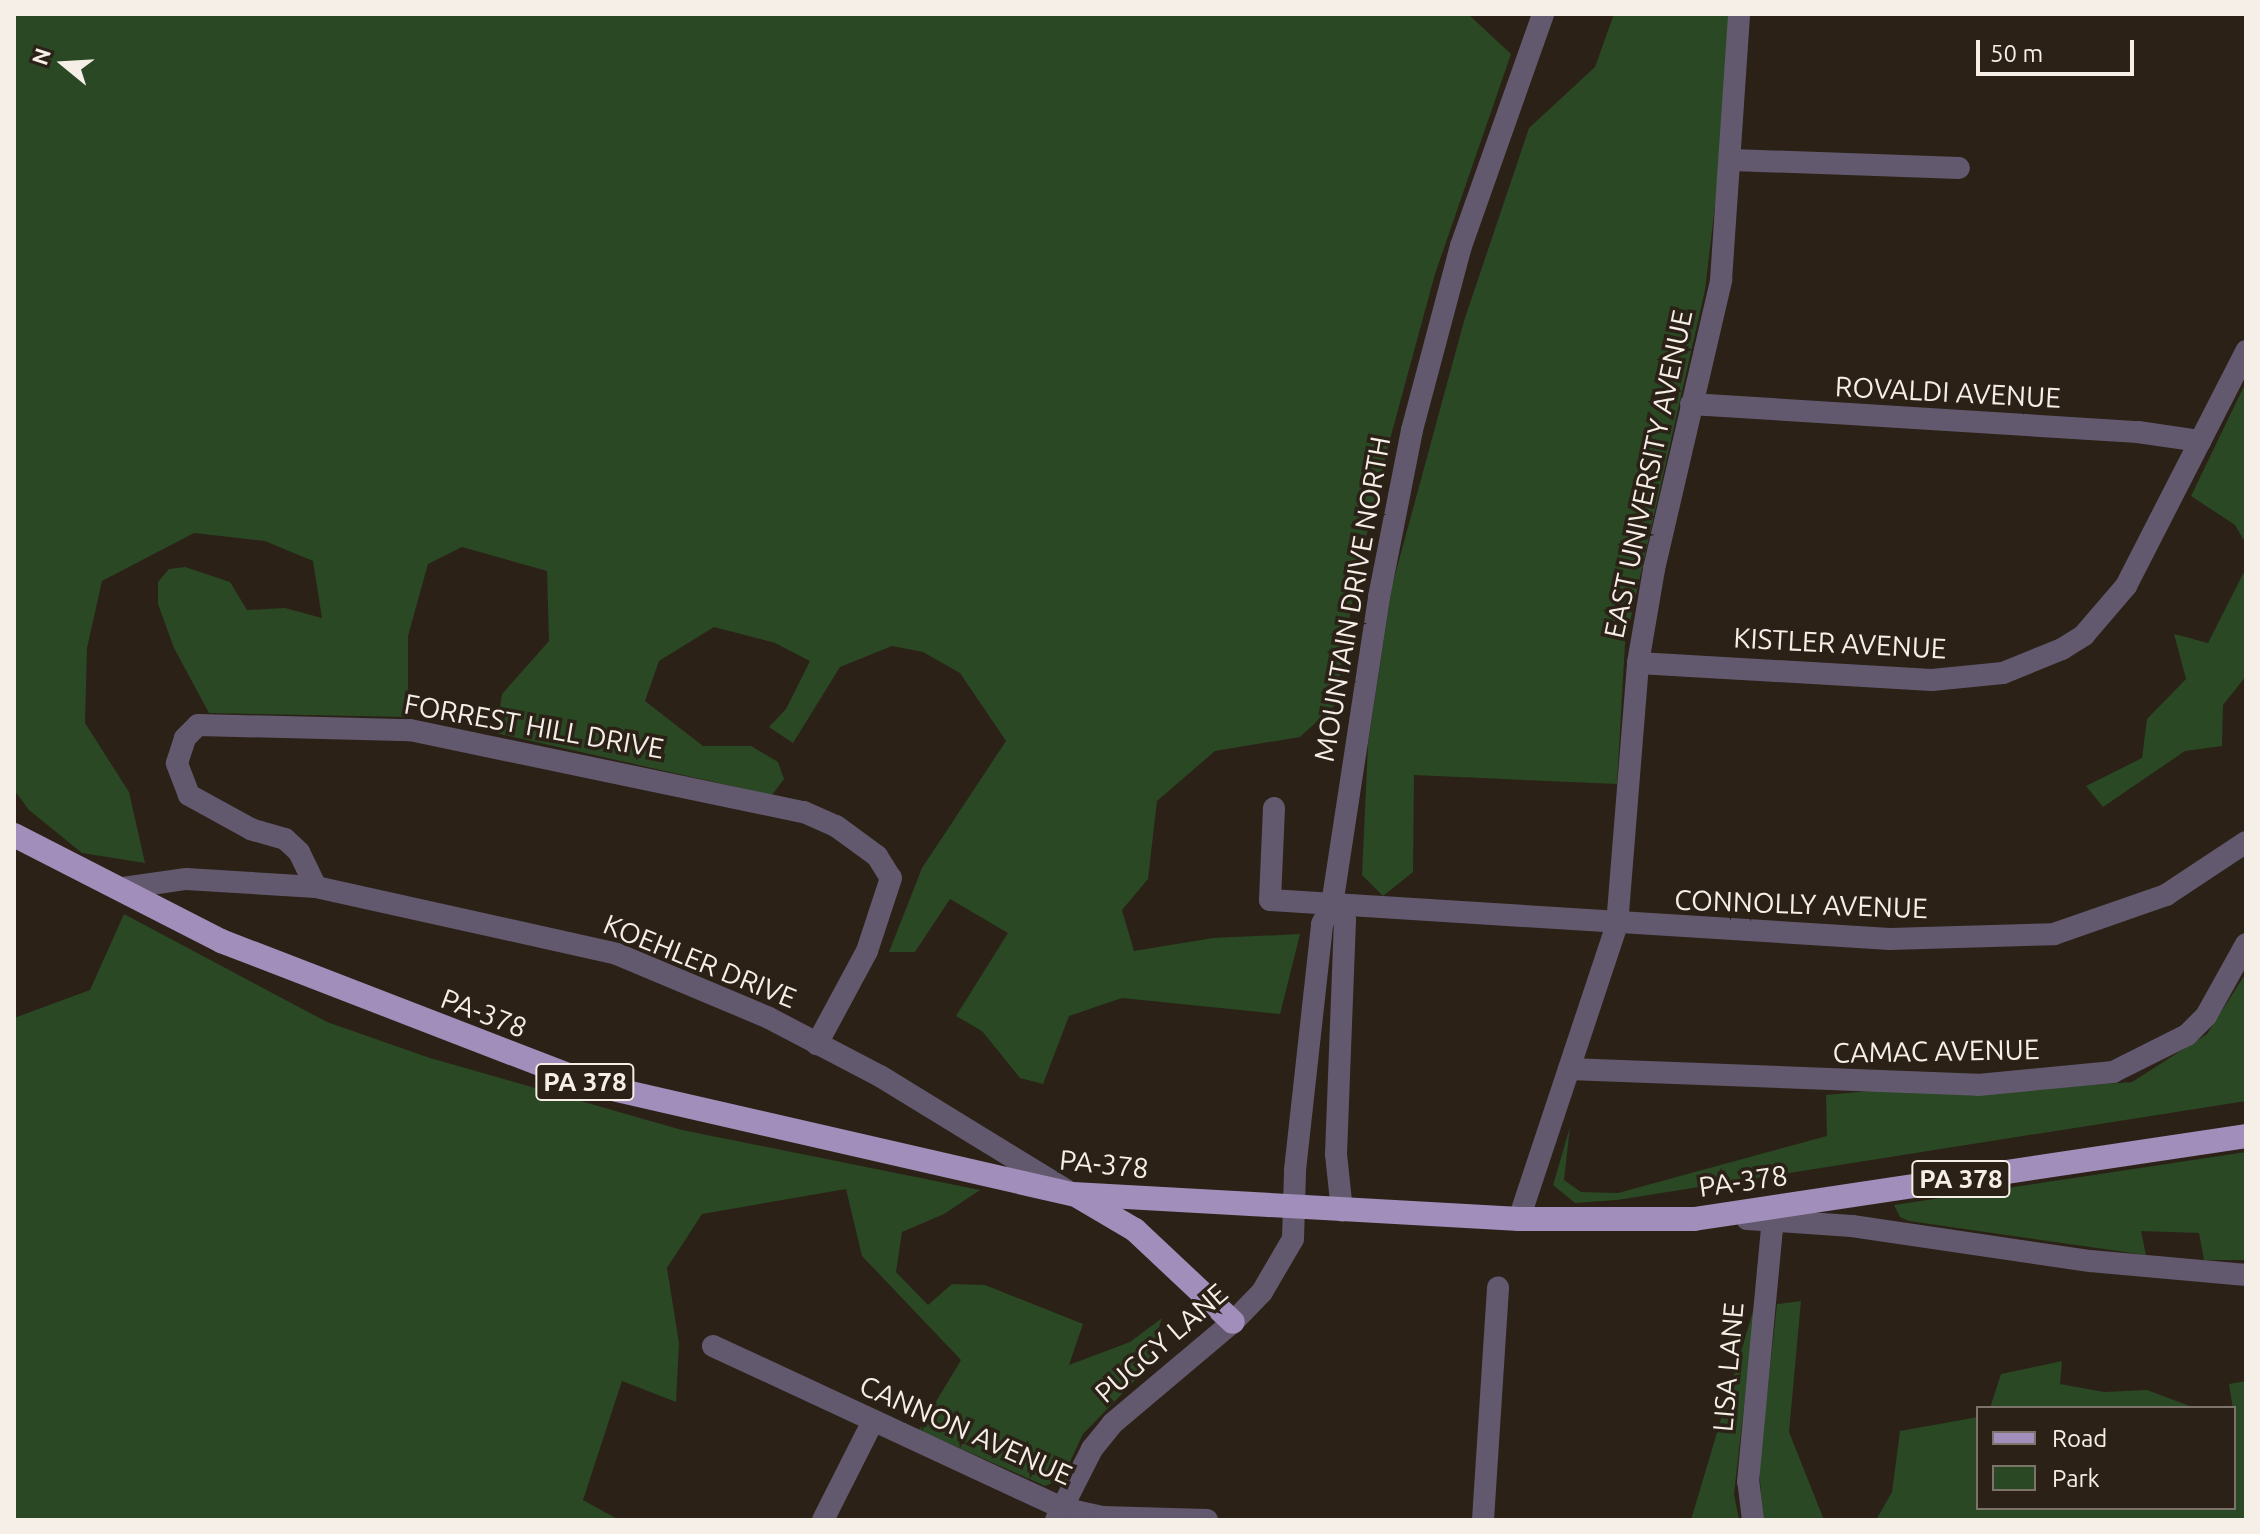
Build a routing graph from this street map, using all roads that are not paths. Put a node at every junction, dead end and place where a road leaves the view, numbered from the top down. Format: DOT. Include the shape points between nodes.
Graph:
graph roads {
  1 [pos="1543,14"];
  2 [pos="1739,14"];
  3 [pos="1732,160"];
  4 [pos="1959,168"];
  5 [pos="2246,351"];
  6 [pos="1691,404"];
  7 [pos="2200,441"];
  8 [pos="1638,663"];
  9 [pos="1274,808"];
  10 [pos="14,835"];
  11 [pos="2246,842"];
  12 [pos="316,887"];
  13 [pos="123,888"];
  14 [pos="1332,905"];
  15 [pos="1617,925"];
  16 [pos="2246,944"];
  17 [pos="817,1044"];
  18 [pos="1569,1069"];
  19 [pos="2246,1136"];
  20 [pos="1073,1194"];
  21 [pos="1295,1209"];
  22 [pos="1342,1211"];
  23 [pos="1519,1219"];
  24 [pos="1694,1219"];
  25 [pos="1773,1219"];
  26 [pos="2246,1275"];
  27 [pos="1498,1287"];
  28 [pos="1233,1322"];
  29 [pos="713,1346"];
  30 [pos="872,1423"];
  31 [pos="1059,1514"];
  32 [pos="823,1520"];
  33 [pos="1207,1520"];
  34 [pos="1483,1520"];
  35 [pos="1753,1520"];
  1 -- 14 [label="street, MOUNTAIN DRIVE NORTH" via="1461,246 1412,430 1379,597"];
  2 -- 3 [label="street, EAST UNIVERSITY AVENUE"];
  3 -- 4 [label="street"];
  3 -- 6 [label="street, EAST UNIVERSITY AVENUE" via="1718,296"];
  5 -- 7 [label="street, KISTLER AVENUE"];
  6 -- 7 [label="street, ROVALDI AVENUE" via="2138,432"];
  6 -- 8 [label="street, EAST UNIVERSITY AVENUE"];
  7 -- 8 [label="street, KISTLER AVENUE" via="2137,567 2105,615 2073,642 2021,668 1932,680"];
  8 -- 15 [label="street, EAST UNIVERSITY AVENUE"];
  9 -- 14 [label="street, CONNOLLY AVENUE" via="1270,900"];
  10 -- 13 [label="main road, PA-378 / PA 378"];
  11 -- 15 [label="street, CONNOLLY AVENUE" via="2166,895 2054,934 1890,939"];
  12 -- 13 [label="street, KOEHLER DRIVE" via="186,879"];
  12 -- 17 [label="street, KOEHLER DRIVE" via="617,954"];
  12 -- 17 [label="street, FORREST HILL DRIVE" via="299,852 285,839 251,829 189,795 177,763 185,738 198,725 410,730 804,812 836,826 877,856 891,878 867,951"];
  13 -- 20 [label="main road, PA-378 / PA 378" via="221,941 591,1084"];
  14 -- 15 [label="street, CONNOLLY AVENUE"];
  14 -- 21 [label="street, MOUNTAIN DRIVE NORTH" via="1322,924"];
  14 -- 22 [label="street" via="1345,920 1336,1154"];
  15 -- 18 [label="street, EAST UNIVERSITY AVENUE"];
  16 -- 18 [label="street, CAMAC AVENUE" via="2213,1005 2187,1035 2113,1072 1978,1085"];
  17 -- 20 [label="street, KOEHLER DRIVE" via="880,1076"];
  18 -- 23 [label="street, EAST UNIVERSITY AVENUE"];
  19 -- 24 [label="main road, PA-378 / PA 378"];
  20 -- 21 [label="main road, PA-378 / PA 378"];
  20 -- 28 [label="main road" via="1135,1230"];
  21 -- 22 [label="main road, PA-378 / PA 378"];
  21 -- 28 [label="street, PUGGY LANE" via="1285,1259"];
  22 -- 23 [label="main road, PA-378 / PA 378"];
  23 -- 24 [label="main road, PA-378 / PA 378"];
  24 -- 25 [label="street"];
  25 -- 26 [label="street" via="2090,1261"];
  25 -- 35 [label="street, LISA LANE" via="1748,1482"];
  27 -- 34 [label="street"];
  28 -- 31 [label="street, PUGGY LANE" via="1113,1423"];
  29 -- 30 [label="street, CANNON AVENUE"];
  30 -- 31 [label="street, CANNON AVENUE"];
  30 -- 32 [label="street"];
  31 -- 33 [label="street, CANNON AVENUE"];
}
